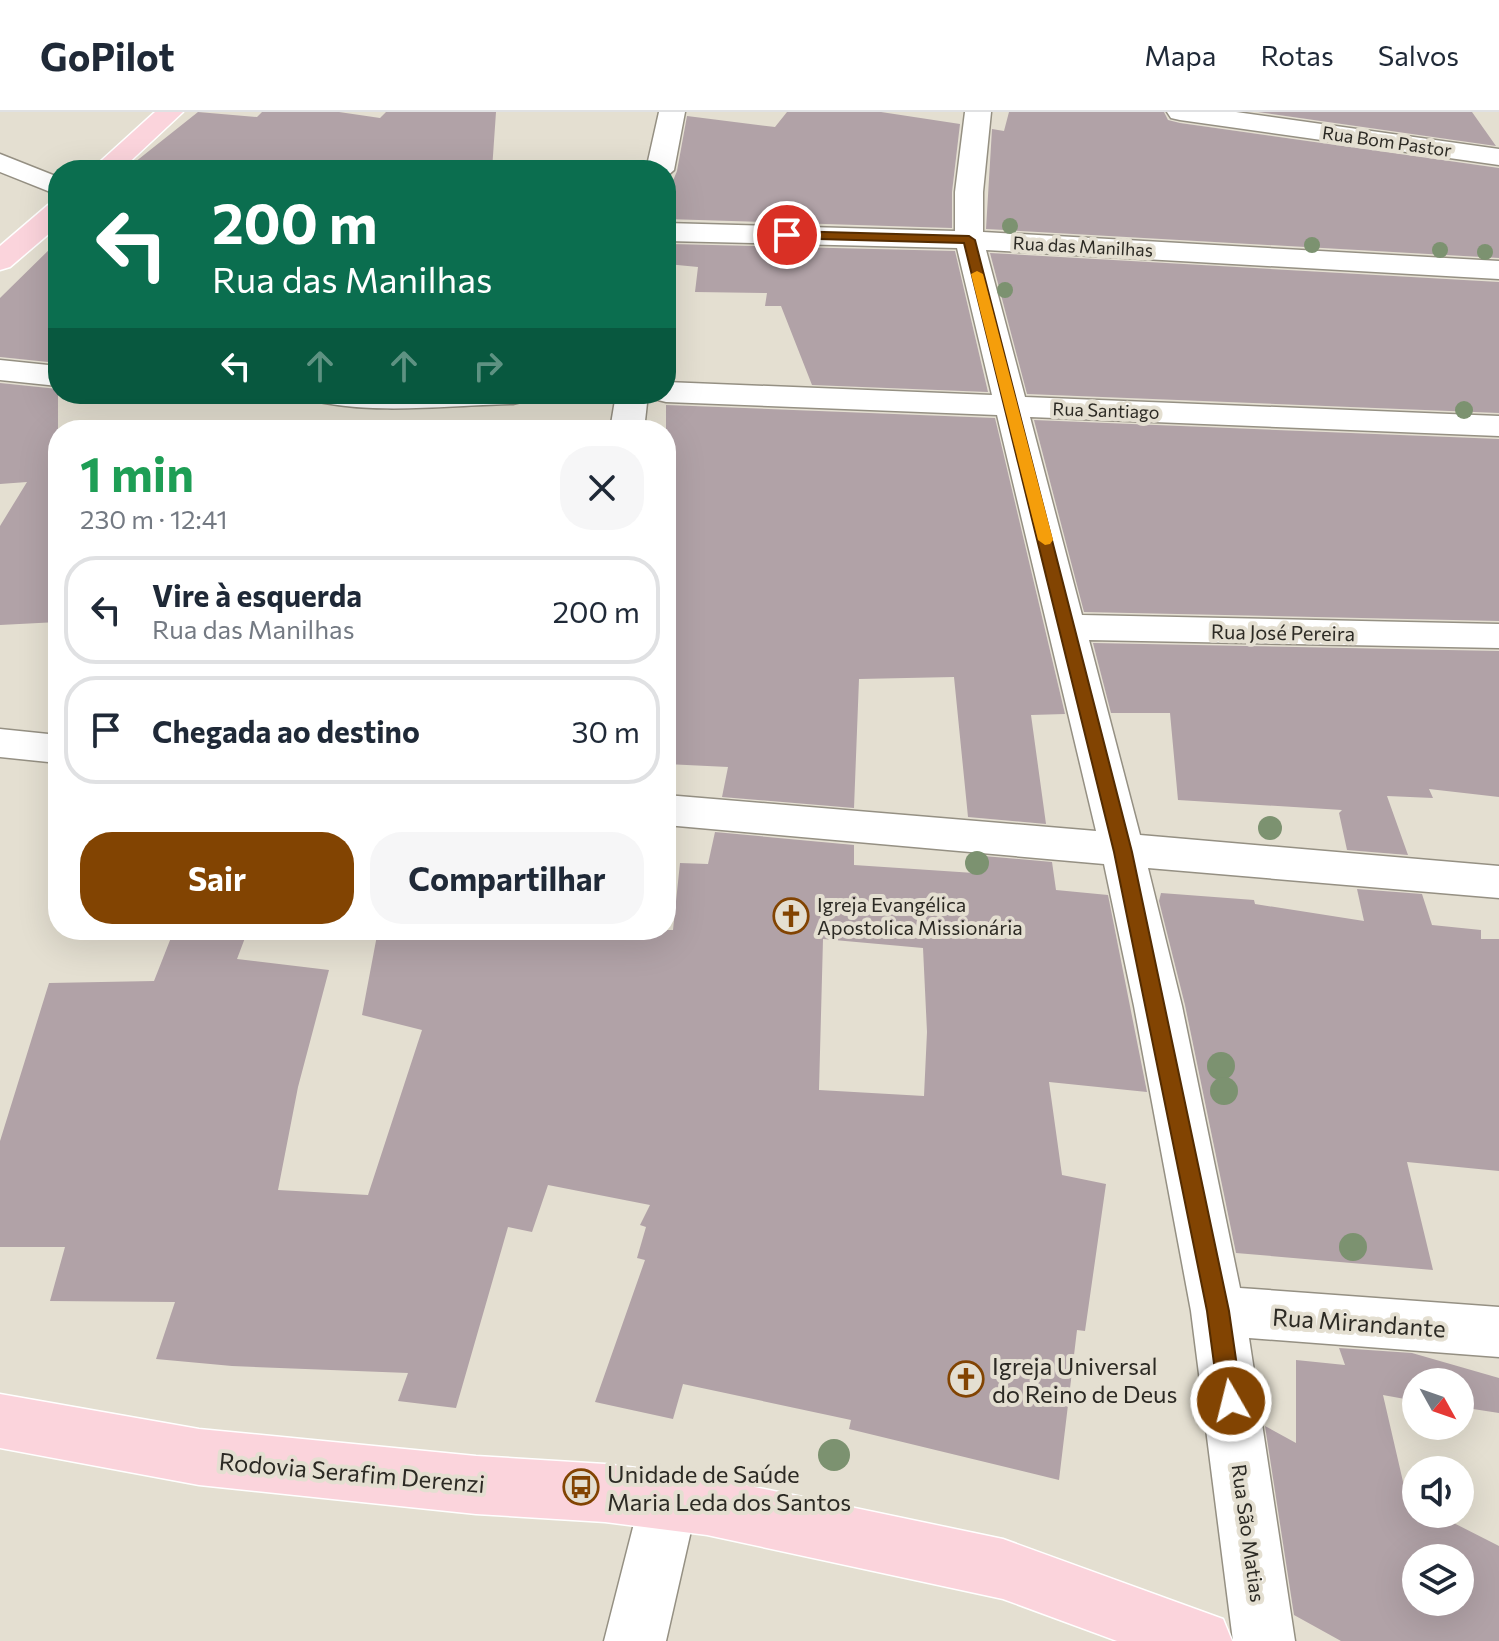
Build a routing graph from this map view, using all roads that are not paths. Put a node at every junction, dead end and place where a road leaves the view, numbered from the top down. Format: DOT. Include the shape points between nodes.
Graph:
graph roads {
  1 [pos="170,112"];
  2 [pos="672,112"];
  3 [pos="978,112"];
  4 [pos="1180,112"];
  5 [pos="1499,157"];
  6 [pos="116,160"];
  7 [pos="662,160"];
  8 [pos="0,162"];
  9 [pos="48,183"];
  10 [pos="48,220"];
  11 [pos="676,232"];
  12 [pos="969,240"];
  13 [pos="0,261"];
  14 [pos="1499,270"];
  15 [pos="0,370"];
  16 [pos="48,375"];
  17 [pos="676,392"];
  18 [pos="1012,407"];
  19 [pos="1499,426"];
  20 [pos="1067,627"];
  21 [pos="1499,636"];
  22 [pos="0,743"];
  23 [pos="48,748"];
  24 [pos="676,811"];
  25 [pos="1123,852"];
  26 [pos="1499,882"];
  27 [pos="1218,1311"];
  28 [pos="1499,1332"];
  29 [pos="0,1421"];
  30 [pos="688,1503"];
  31 [pos="635,1641"];
  32 [pos="1201,1641"];
  33 [pos="1264,1641"];
  1 -- 6 [label="main road"];
  2 -- 7 [label="street"];
  3 -- 12 [label="street, Rua São Matias"];
  4 -- 5 [label="street, Rua Bom Pastor"];
  8 -- 9 [label="street"];
  10 -- 13 [label="main road"];
  11 -- 12 [label="street, Rua das Manilhas"];
  12 -- 14 [label="street, Rua das Manilhas"];
  12 -- 18 [label="street, Rua São Matias"];
  15 -- 16 [label="street"];
  17 -- 18 [label="street, Rua Santiago"];
  18 -- 19 [label="street, Rua Santiago"];
  18 -- 20 [label="street, Rua São Matias"];
  20 -- 21 [label="street, Rua José Pereira"];
  20 -- 25 [label="street, Rua São Matias"];
  22 -- 23 [label="street"];
  24 -- 25 [label="street"];
  25 -- 26 [label="street"];
  25 -- 27 [label="street, Rua São Matias"];
  27 -- 28 [label="street, Rua Mirandante"];
  27 -- 33 [label="street, Rua São Matias"];
  29 -- 30 [label="main road, Rodovia Serafim Derenzi" via="199,1457"];
  30 -- 31 [label="street"];
  30 -- 32 [label="main road, Rodovia Serafim Derenzi" via="1003,1569"];
}
